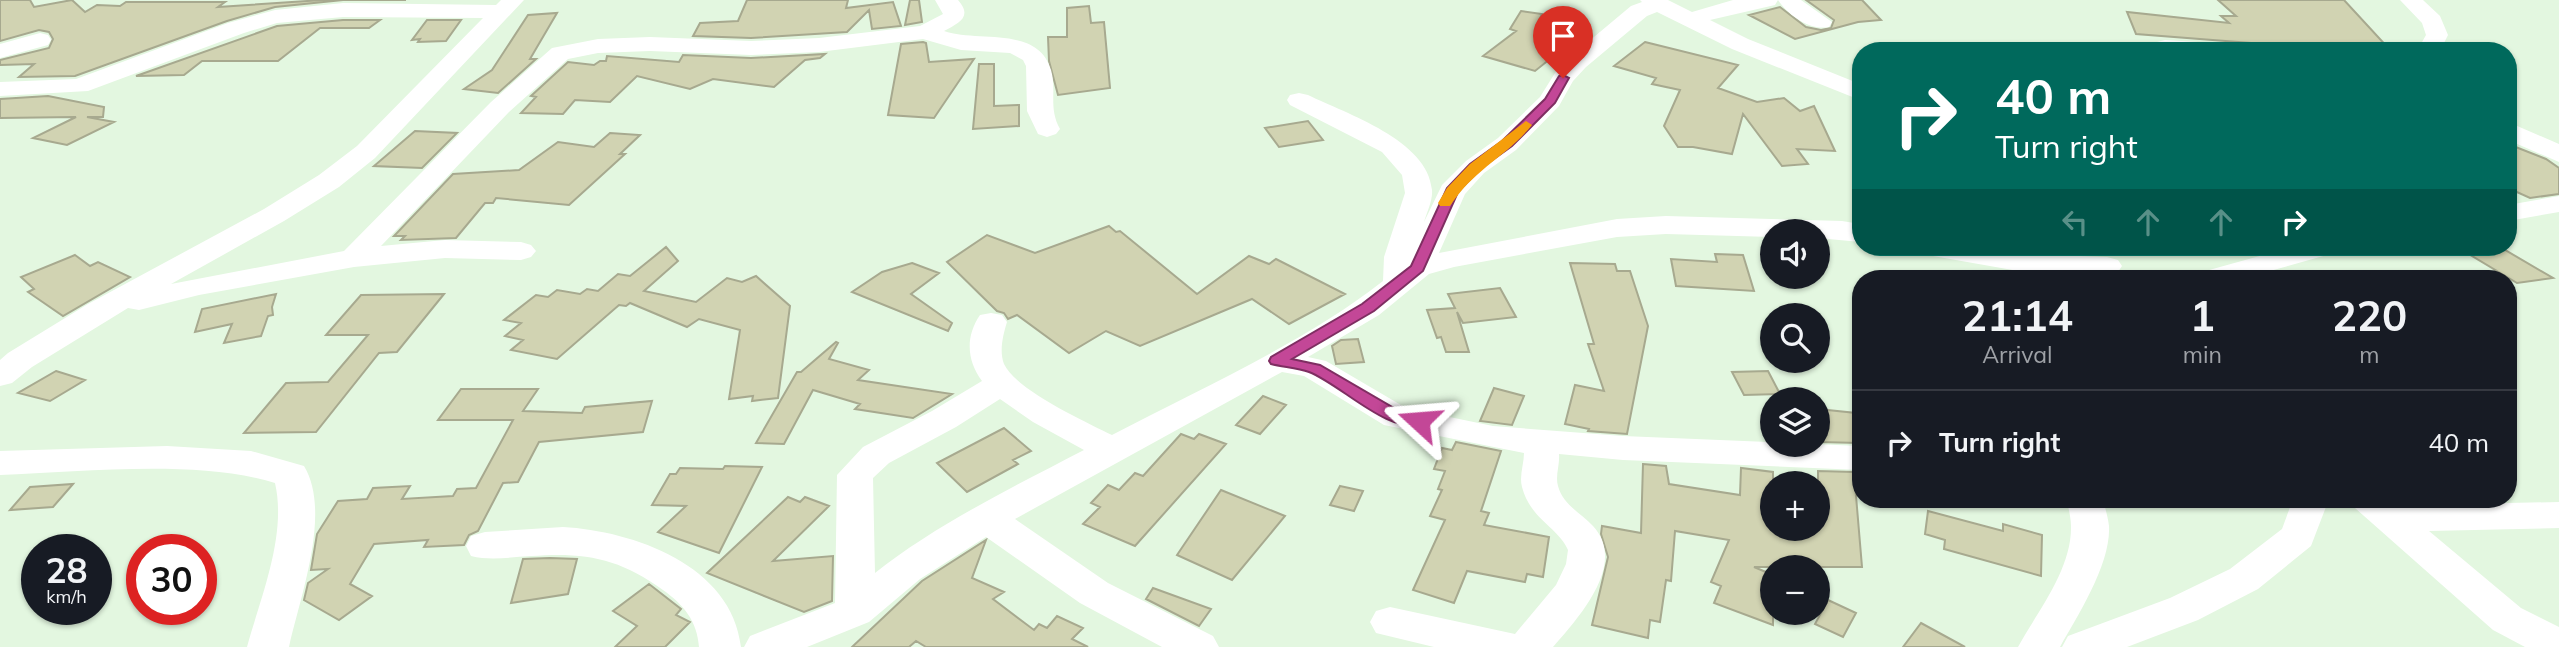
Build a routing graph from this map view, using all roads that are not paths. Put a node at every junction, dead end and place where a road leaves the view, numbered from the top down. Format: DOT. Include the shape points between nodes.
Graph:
graph roads {
  1 [pos="946,0"];
  2 [pos="1767,0"];
  3 [pos="1788,0"];
  4 [pos="2411,0"];
  5 [pos="1654,2"];
  6 [pos="507,6"];
  7 [pos="1689,20"];
  8 [pos="1821,22"];
  9 [pos="925,32"];
  10 [pos="40,40"];
  11 [pos="2433,42"];
  12 [pos="0,51"];
  13 [pos="0,89"];
  14 [pos="1852,90"];
  15 [pos="1299,100"];
  16 [pos="1047,129"];
  17 [pos="2517,134"];
  18 [pos="2559,154"];
  19 [pos="2559,204"];
  20 [pos="2517,211"];
  21 [pos="1852,233"];
  22 [pos="521,251"];
  23 [pos="1984,256"];
  24 [pos="2095,256"];
  25 [pos="2291,256"];
  26 [pos="354,258"];
  27 [pos="2094,270"];
  28 [pos="2112,270"];
  29 [pos="2241,270"];
  30 [pos="1408,276"];
  31 [pos="99,311"];
  32 [pos="991,322"];
  33 [pos="1277,361"];
  34 [pos="7,365"];
  35 [pos="1002,383"];
  36 [pos="1532,442"];
  37 [pos="1111,449"];
  38 [pos="1852,458"];
  39 [pos="0,463"];
  40 [pos="2087,508"];
  41 [pos="2308,508"];
  42 [pos="2378,508"];
  43 [pos="2383,508"];
  44 [pos="2559,515"];
  45 [pos="987,519"];
  46 [pos="485,546"];
  47 [pos="855,611"];
  48 [pos="1390,621"];
  49 [pos="2559,646"];
  50 [pos="268,647"];
  51 [pos="720,647"];
  52 [pos="765,647"];
  53 [pos="1198,647"];
  54 [pos="1507,647"];
  55 [pos="1528,647"];
  56 [pos="2039,647"];
  57 [pos="2083,647"];
  1 -- 9 [label="street" via="954,17"];
  2 -- 7 [label="street"];
  3 -- 8 [label="street"];
  4 -- 11 [label="street" via="2432,21 2437,35"];
  5 -- 7 [label="street"];
  5 -- 30 [label="street" via="1578,62 1550,101 1452,191"];
  6 -- 13 [label="street" via="356,9 275,17 236,27 79,86"];
  6 -- 31 [label="street" via="366,152 329,181"];
  7 -- 14 [label="street"];
  9 -- 16 [label="street" via="964,43 1026,50 1038,65 1039,114"];
  9 -- 26 [label="street" via="789,47 637,44 560,53 500,107"];
  10 -- 12 [label="street"];
  15 -- 30 [label="street" via="1391,146 1415,173 1419,193 1399,257"];
  17 -- 18 [label="street"];
  19 -- 20 [label="street"];
  21 -- 30 [label="street" via="1642,226 1451,259"];
  22 -- 26 [label="street" via="445,249"];
  23 -- 27 [label="street"];
  24 -- 28 [label="street"];
  25 -- 29 [label="street"];
  26 -- 31 [label="street" via="198,286"];
  30 -- 33 [label="street" via="1345,323"];
  31 -- 34 [label="street"];
  32 -- 35 [label="street" via="985,343 989,369"];
  33 -- 36 [label="street" via="1314,368 1396,417"];
  33 -- 37 [label="street"];
  35 -- 37 [label="street"];
  35 -- 47 [label="street" via="876,455 855,475"];
  36 -- 38 [label="street"];
  36 -- 55 [label="street" via="1543,456 1538,481 1544,500 1584,541 1588,557 1567,600"];
  37 -- 45 [label="street"];
  39 -- 50 [label="street" via="167,458 251,463 291,475 298,503 291,554"];
  40 -- 56 [label="street" via="2090,528 2079,568 2061,613"];
  41 -- 57 [label="street" via="2298,536 2244,579 2184,609"];
  42 -- 49 [label="street" via="2507,619"];
  43 -- 44 [label="street" via="2413,518"];
  45 -- 47 [label="street" via="906,569"];
  45 -- 53 [label="street" via="1094,593"];
  46 -- 51 [label="street" via="552,541 622,547 656,562 691,590 718,626"];
  47 -- 52 [label="street"];
  48 -- 54 [label="street"];
}
